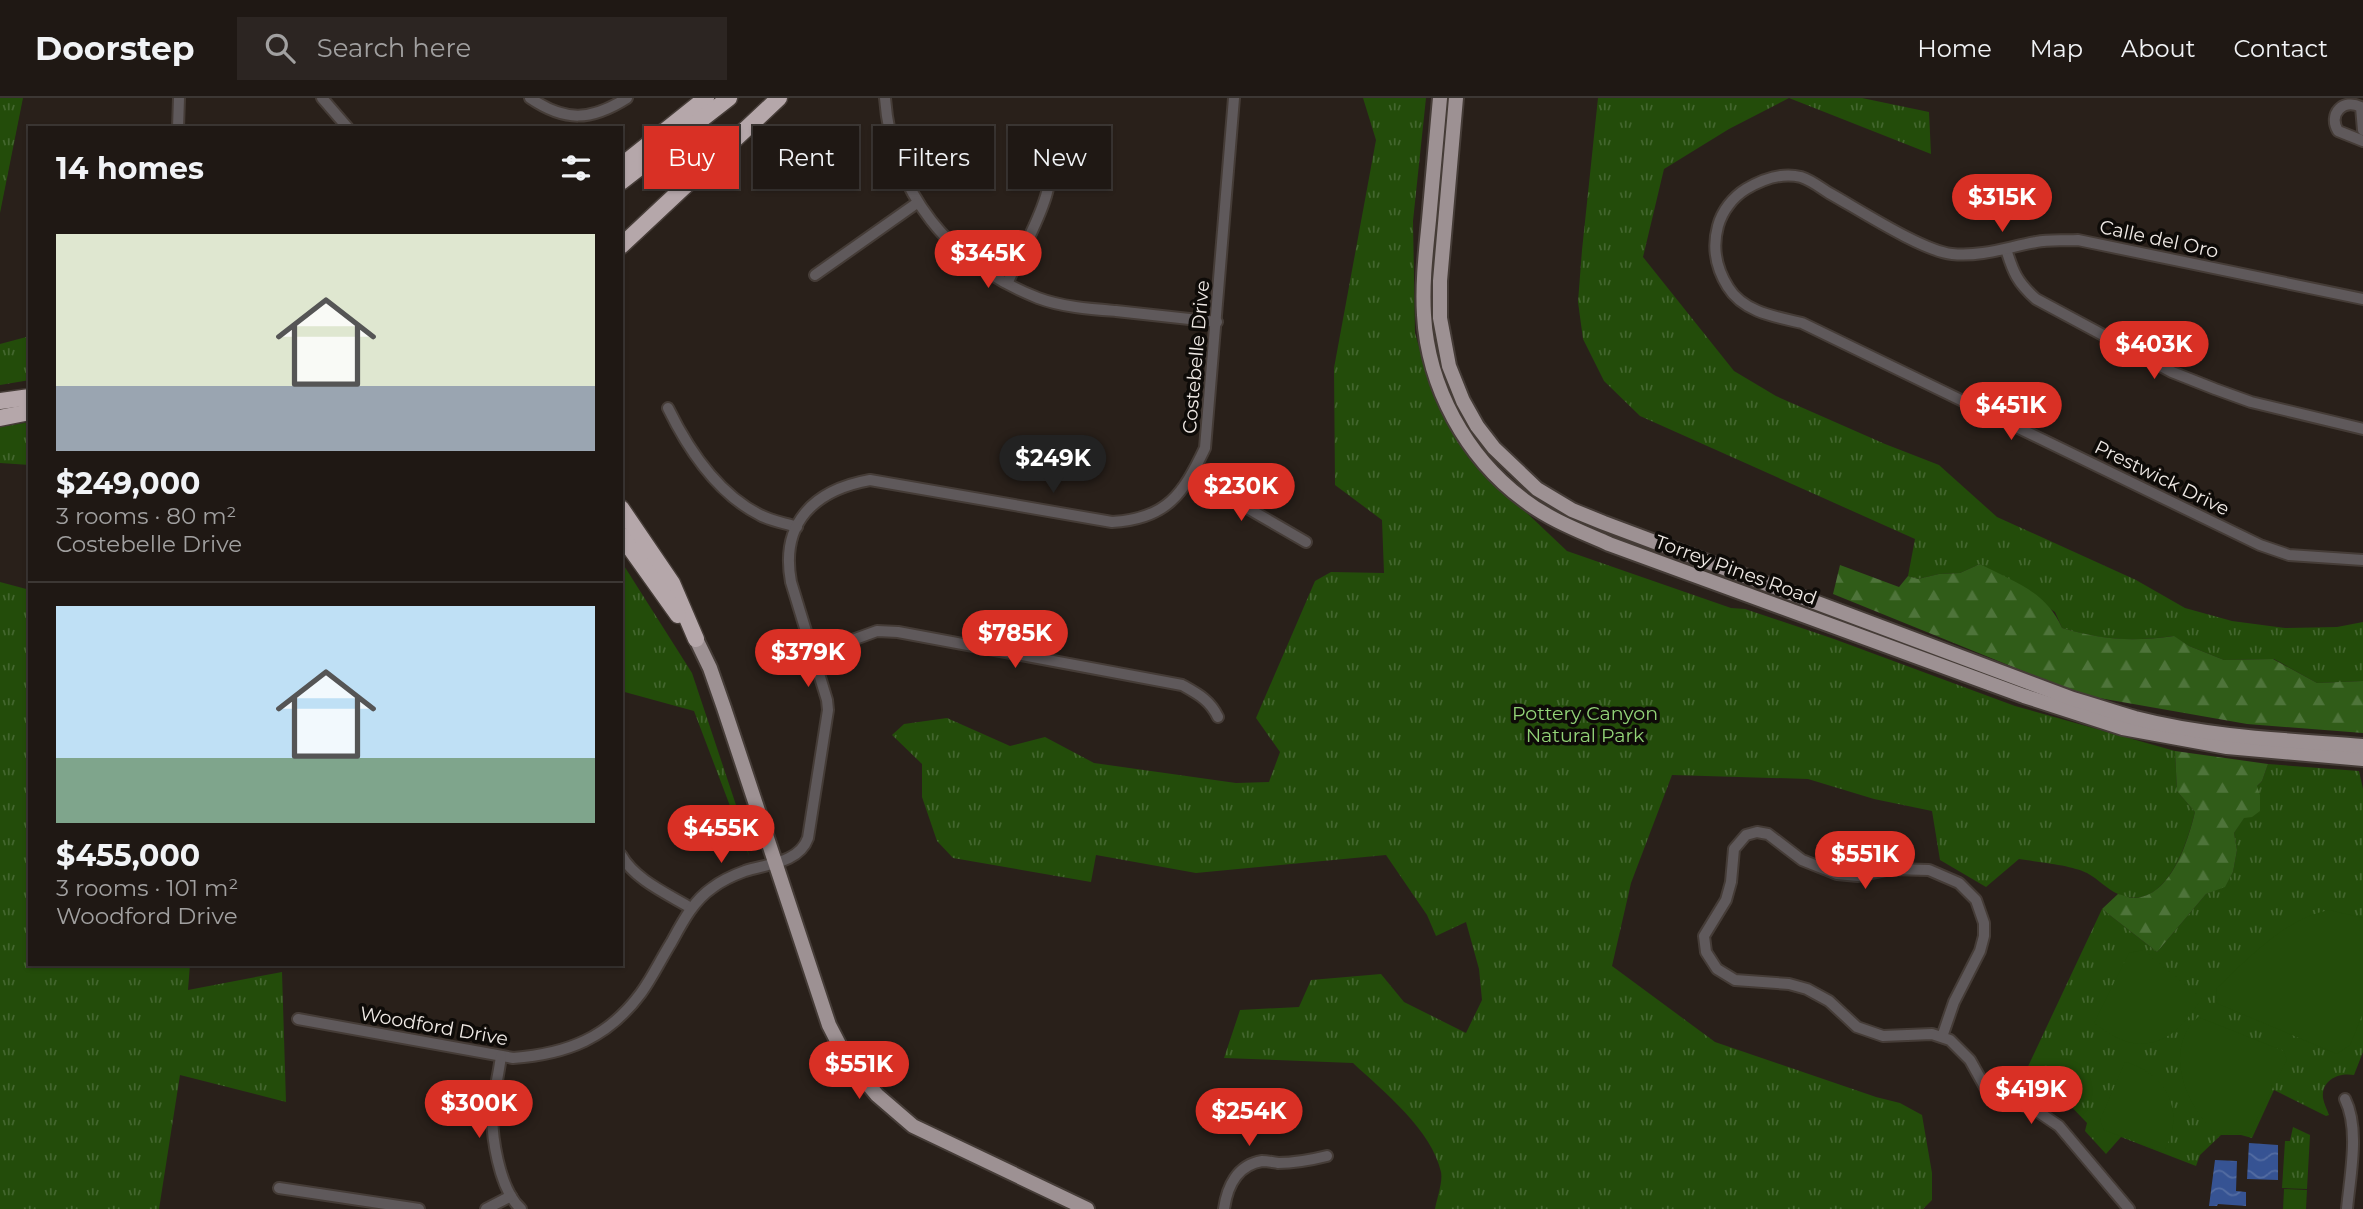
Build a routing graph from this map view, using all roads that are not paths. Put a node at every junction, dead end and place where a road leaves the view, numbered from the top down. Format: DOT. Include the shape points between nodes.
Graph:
graph roads {
  1 [pos="179,98"];
  2 [pos="322,98"];
  3 [pos="530,98"];
  4 [pos="627,98"];
  5 [pos="706,98"];
  6 [pos="729,98"];
  7 [pos="779,98"];
  8 [pos="885,98"];
  9 [pos="1234,98"];
  10 [pos="1440,98"];
  11 [pos="1456,98"];
  12 [pos="178,126"];
  13 [pos="346,126"];
  14 [pos="2363,130"];
  15 [pos="2363,141"];
  16 [pos="623,164"];
  17 [pos="623,180"];
  18 [pos="1048,189"];
  19 [pos="917,203"];
  20 [pos="623,244"];
  21 [pos="1714,249"];
  22 [pos="2006,249"];
  23 [pos="815,275"];
  24 [pos="1008,282"];
  25 [pos="2363,299"];
  26 [pos="1217,322"];
  27 [pos="28,397"];
  28 [pos="0,401"];
  29 [pos="668,408"];
  30 [pos="28,412"];
  31 [pos="0,418"];
  32 [pos="2363,429"];
  33 [pos="1192,476"];
  34 [pos="623,511"];
  35 [pos="797,527"];
  36 [pos="623,538"];
  37 [pos="1306,542"];
  38 [pos="2363,560"];
  39 [pos="696,639"];
  40 [pos="814,654"];
  41 [pos="1218,717"];
  42 [pos="2363,746"];
  43 [pos="2363,759"];
  44 [pos="623,858"];
  45 [pos="776,863"];
  46 [pos="691,908"];
  47 [pos="298,1020"];
  48 [pos="1942,1037"];
  49 [pos="502,1056"];
  50 [pos="2345,1099"];
  51 [pos="1327,1156"];
  52 [pos="279,1188"];
  53 [pos="512,1196"];
  54 [pos="419,1209"];
  55 [pos="486,1209"];
  56 [pos="521,1209"];
  57 [pos="1087,1209"];
  58 [pos="1224,1209"];
  59 [pos="2129,1209"];
  60 [pos="2347,1209"];
  1 -- 12 [label="street"];
  2 -- 13 [label="street"];
  3 -- 4 [label="street" via="567,116 583,117"];
  5 -- 16 [label="highway"];
  6 -- 17 [label="highway"];
  7 -- 20 [label="highway"];
  8 -- 19 [label="street" via="897,158"];
  9 -- 26 [label="street, Costebelle Drive"];
  10 -- 43 [label="main road, Torrey Pines Road" via="1423,279 1427,341 1444,399 1462,433 1486,466 1523,500 1609,544 2123,728 2227,747"];
  11 -- 42 [label="main road, Torrey Pines Road" via="1440,281 1443,342 1456,386 1477,426 1537,489 1604,523 2073,699 2184,727"];
  14 -- 15 [label="street" via="2361,107 2346,104 2337,110 2334,121 2338,131"];
  18 -- 24 [label="street"];
  19 -- 23 [label="street"];
  19 -- 24 [label="street" via="939,232 982,269"];
  21 -- 22 [label="street, Calle del Oro" via="1718,225 1736,195 1775,176 1802,177 1916,242 1950,254"];
  21 -- 38 [label="street, Prestwick Drive" via="1720,274 1747,306 1802,323 2260,545 2289,555"];
  22 -- 25 [label="street, Calle del Oro" via="2038,241 2078,240"];
  22 -- 32 [label="street" via="2014,275 2036,299 2172,373 2251,402"];
  24 -- 26 [label="street" via="1038,298 1075,307"];
  26 -- 33 [label="street, Costebelle Drive" via="1205,448"];
  27 -- 28 [label="highway"];
  29 -- 35 [label="street" via="710,474 742,504 761,516"];
  30 -- 31 [label="highway"];
  33 -- 35 [label="street, Costebelle Drive" via="1156,513 1112,522 870,480 829,492 814,503"];
  33 -- 37 [label="street"];
  34 -- 39 [label="highway" via="672,583"];
  35 -- 40 [label="street, Woodford Drive" via="787,562"];
  36 -- 39 [label="highway"];
  39 -- 45 [label="main road"];
  40 -- 41 [label="street" via="877,631 898,632 1182,685 1205,698"];
  40 -- 45 [label="street, Woodford Drive" via="828,710 808,838 799,852"];
  44 -- 46 [label="street" via="649,883"];
  45 -- 46 [label="street, Woodford Drive" via="718,884"];
  45 -- 57 [label="main road" via="829,1025 846,1058 877,1094 913,1126"];
  46 -- 49 [label="street, Woodford Drive" via="641,993 611,1027 573,1047 541,1056"];
  47 -- 49 [label="street, Woodford Drive"];
  48 -- 48 [label="street" via="1883,1036 1857,1027 1829,1001 1807,989 1735,979 1717,969 1706,952 1704,936 1726,900 1734,849 1746,835 1768,834 1802,860 1837,874 1928,870 1959,883 1976,900 1984,936"];
  48 -- 59 [label="street" via="1970,1060 1985,1087 1997,1097 2034,1109 2059,1126"];
  49 -- 53 [label="street" via="493,1108 495,1150"];
  50 -- 60 [label="street" via="2353,1126"];
  51 -- 58 [label="street" via="1246,1167 1232,1180"];
  52 -- 54 [label="street"];
  53 -- 55 [label="street"];
  53 -- 56 [label="street"];
}
